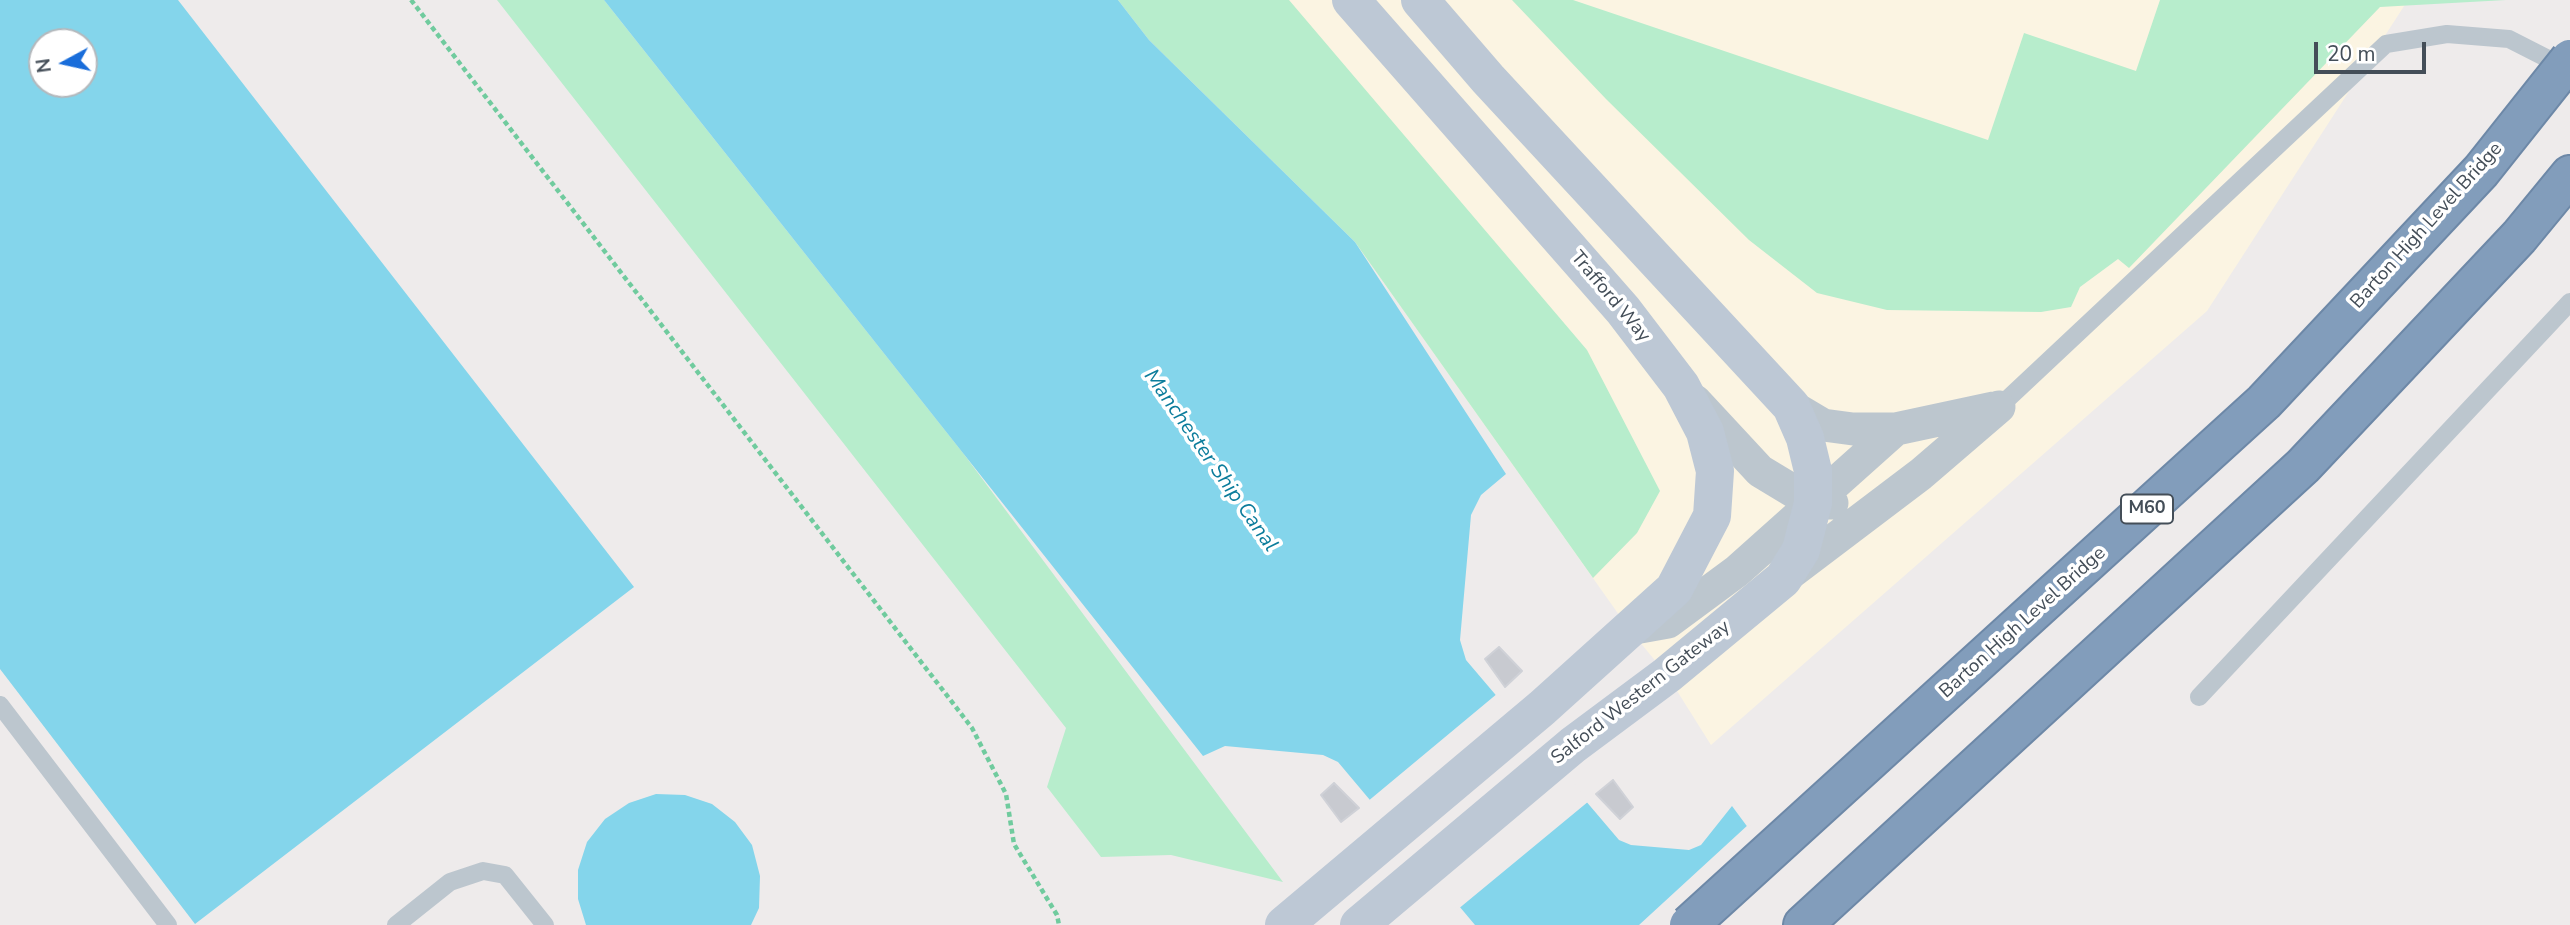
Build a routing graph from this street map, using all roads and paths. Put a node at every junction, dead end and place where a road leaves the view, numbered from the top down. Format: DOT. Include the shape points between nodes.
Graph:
graph roads {
  1 [pos="411,0"];
  2 [pos="1351,0"];
  3 [pos="1420,0"];
  4 [pos="2570,59"];
  5 [pos="2570,70"];
  6 [pos="2570,175"];
  7 [pos="2570,302"];
  8 [pos="1681,386"];
  9 [pos="1791,406"];
  10 [pos="1999,407"];
  11 [pos="1896,429"];
  12 [pos="1884,502"];
  13 [pos="1813,503"];
  14 [pos="1783,579"];
  15 [pos="1629,629"];
  16 [pos="2199,697"];
  17 [pos="0,705"];
  18 [pos="168,925"];
  19 [pos="396,925"];
  20 [pos="545,925"];
  21 [pos="1059,925"];
  22 [pos="1284,925"];
  23 [pos="1359,925"];
  24 [pos="1689,925"];
  25 [pos="1802,925"];
  1 -- 21 [label="path" via="972,728 1006,794 1014,844"];
  2 -- 8 [label="street, Trafford Way" via="1623,310"];
  3 -- 9 [label="street"];
  4 -- 24 [label="highway, Barton High Level Bridge / M60, bridge" via="2481,171 2264,402"];
  5 -- 10 [label="lane" via="2508,39 2447,34 2386,44"];
  6 -- 25 [label="highway" via="2519,237 2303,466"];
  7 -- 16 [label="lane"];
  8 -- 13 [label="street" via="1760,471"];
  8 -- 15 [label="street, Trafford Way" via="1705,432 1715,471 1712,516 1674,589"];
  9 -- 11 [label="street" via="1823,425"];
  9 -- 13 [label="street, Salford Western Gateway" via="1813,471"];
  10 -- 11 [label="street"];
  10 -- 12 [label="street"];
  11 -- 13 [label="street"];
  12 -- 13 [label="street"];
  12 -- 14 [label="street"];
  13 -- 14 [label="street, Salford Western Gateway" via="1801,550"];
  13 -- 15 [label="street" via="1737,571 1668,622"];
  14 -- 23 [label="street, Salford Western Gateway" via="1573,745"];
  15 -- 22 [label="street"];
  17 -- 18 [label="lane"];
  19 -- 20 [label="lane" via="450,882 483,871 505,874"];
}
